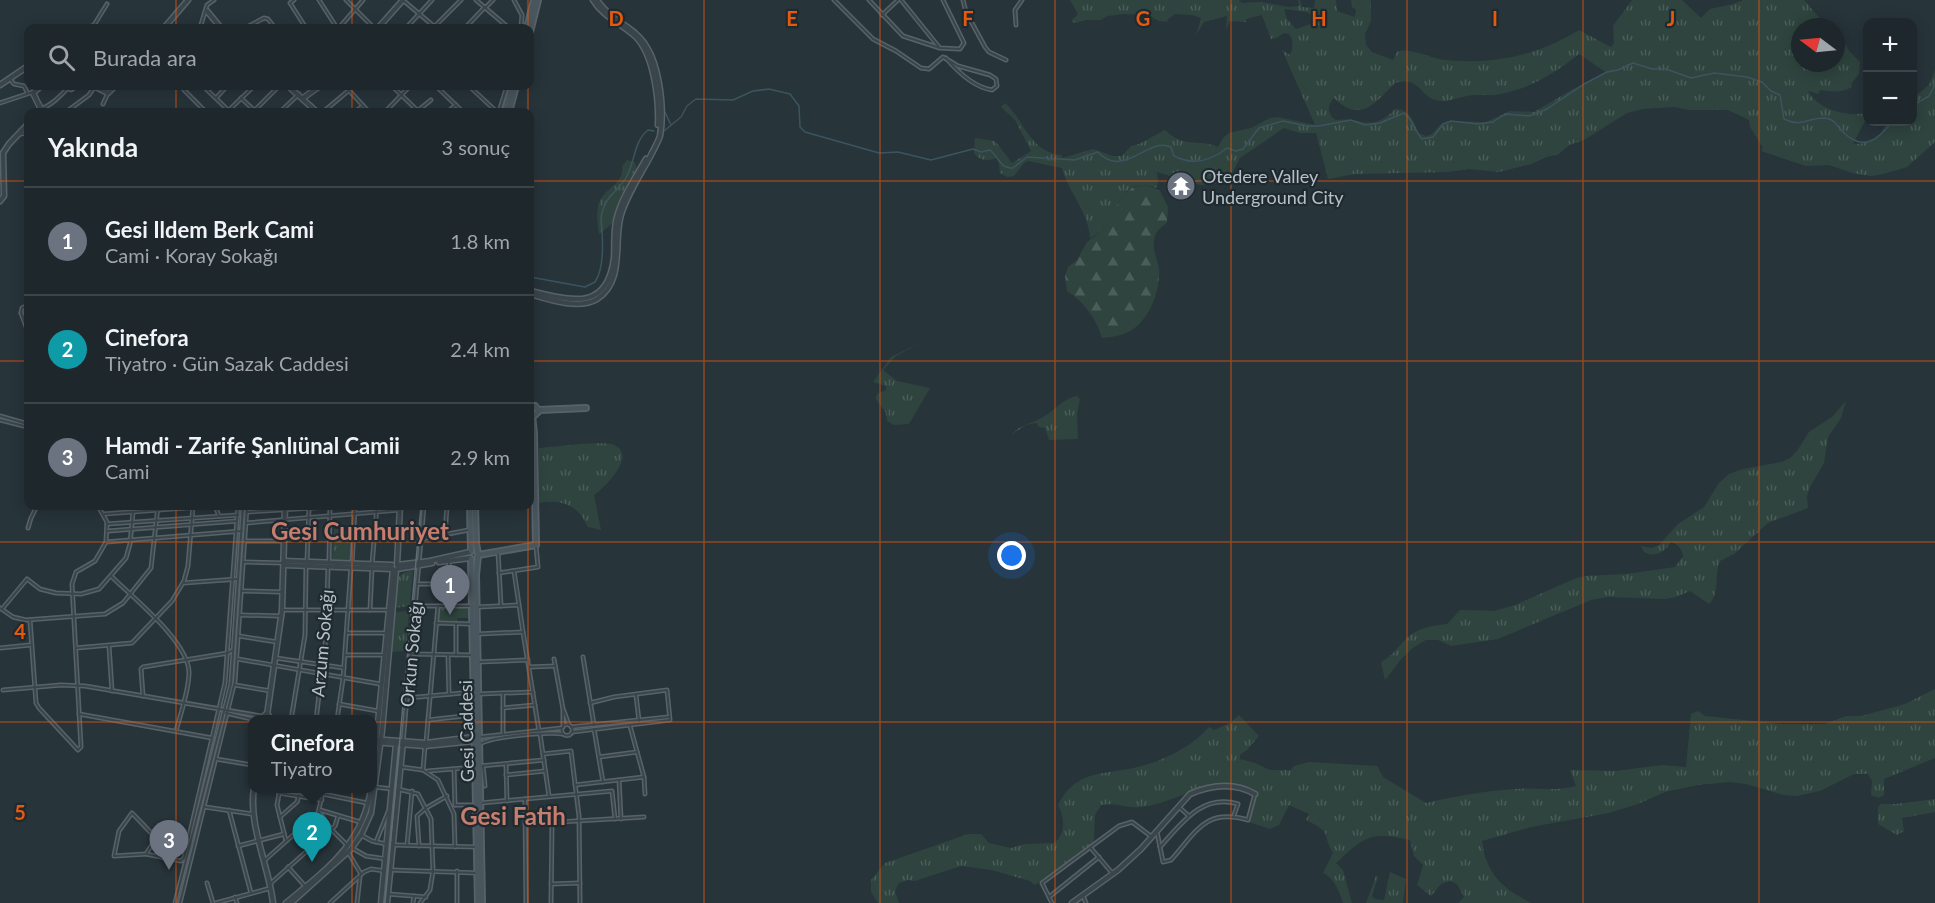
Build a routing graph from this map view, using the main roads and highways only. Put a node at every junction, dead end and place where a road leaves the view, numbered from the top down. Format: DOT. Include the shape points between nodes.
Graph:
graph roads {
  1 [pos="536,0"];
  2 [pos="530,24"];
  3 [pos="513,90"];
  4 [pos="508,108"];
  5 [pos="586,408"];
  6 [pos="534,411"];
  7 [pos="534,434"];
  8 [pos="470,510"];
  9 [pos="476,510"];
  10 [pos="470,555"];
  11 [pos="478,555"];
  12 [pos="475,607"];
  13 [pos="477,693"];
  14 [pos="478,740"];
  15 [pos="478,804"];
  16 [pos="480,903"];
  1 -- 2 [label="main road"];
  3 -- 4 [label="main road"];
  5 -- 6 [label="main road"];
  7 -- 11 [label="main road" via="536,545"];
  8 -- 10 [label="main road, Gesi Caddesi"];
  9 -- 11 [label="main road, Gesi Caddesi"];
  10 -- 11 [label="main road"];
  10 -- 11 [label="main road"];
  10 -- 12 [label="main road, Gesi Caddesi"];
  11 -- 12 [label="main road, Gesi Caddesi"];
  12 -- 13 [label="main road, Gesi Caddesi"];
  12 -- 13 [label="main road, Gesi Caddesi"];
  13 -- 14 [label="main road, Gesi Caddesi"];
  13 -- 14 [label="main road, Gesi Caddesi"];
  14 -- 15 [label="main road, Gesi Caddesi"];
  15 -- 16 [label="main road, Gesi Caddesi"];
  15 -- 16 [label="main road, Gesi Caddesi"];
}
